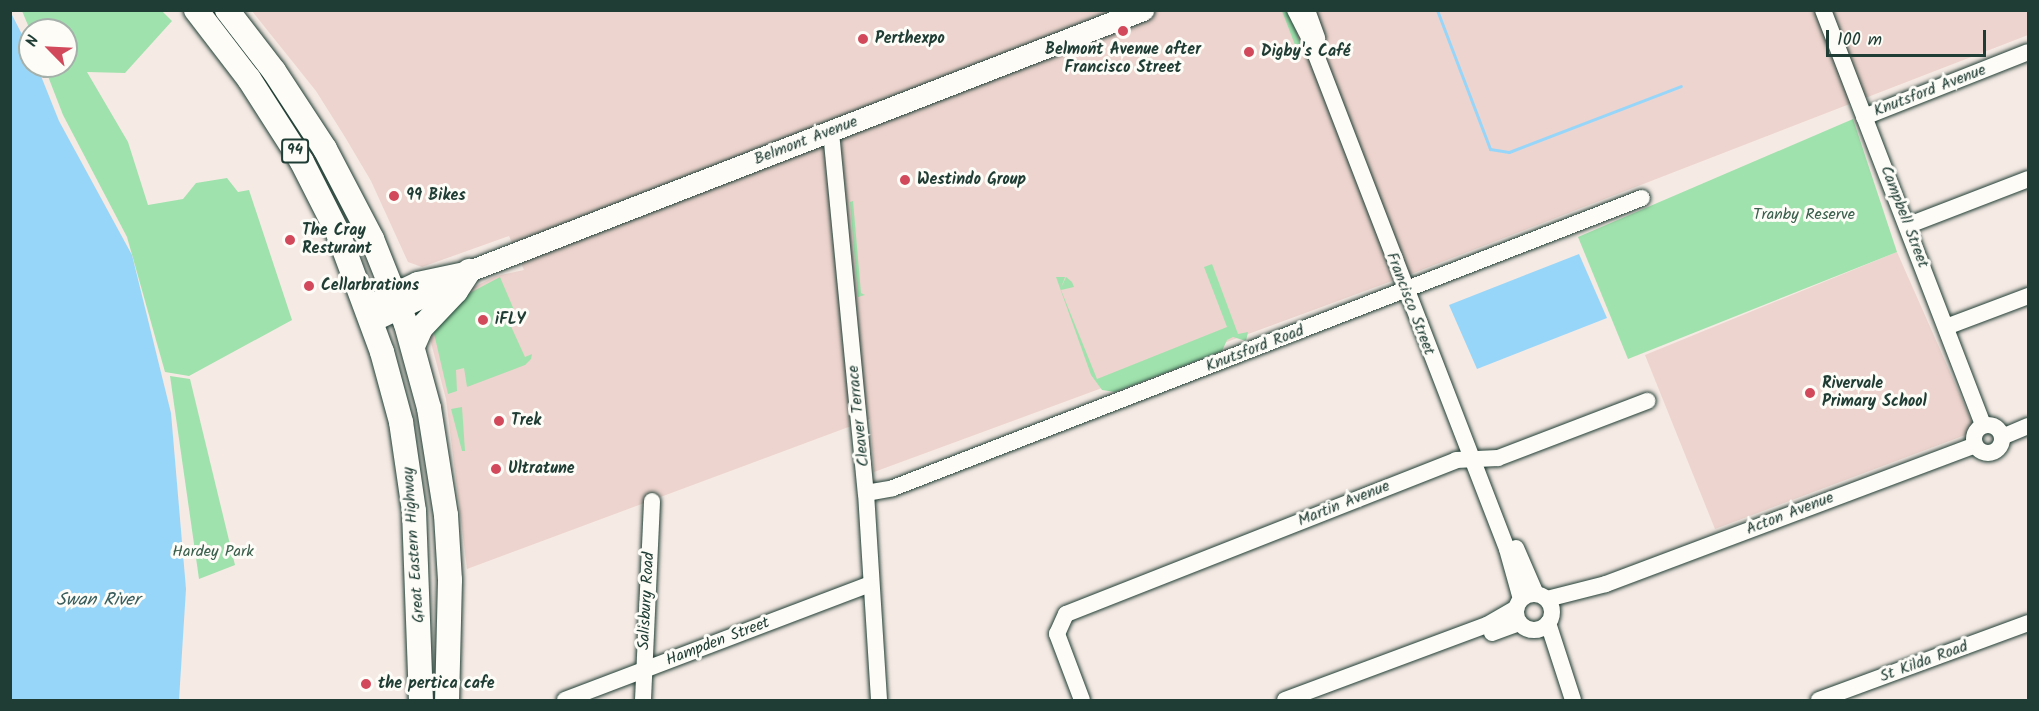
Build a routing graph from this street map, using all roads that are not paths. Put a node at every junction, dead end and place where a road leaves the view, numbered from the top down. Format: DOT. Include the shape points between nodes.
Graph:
graph roads {
  1 [pos="196,10"];
  2 [pos="226,10"];
  3 [pos="1143,10"];
  4 [pos="1294,10"];
  5 [pos="1307,10"];
  6 [pos="1823,10"];
  7 [pos="2028,52"];
  8 [pos="1864,117"];
  9 [pos="831,132"];
  10 [pos="2028,178"];
  11 [pos="1642,198"];
  12 [pos="1909,225"];
  13 [pos="469,271"];
  14 [pos="1409,290"];
  15 [pos="2028,296"];
  16 [pos="397,300"];
  17 [pos="370,314"];
  18 [pos="1946,327"];
  19 [pos="413,346"];
  20 [pos="1647,400"];
  21 [pos="1983,425"];
  22 [pos="2028,426"];
  23 [pos="2002,436"];
  24 [pos="1975,445"];
  25 [pos="1475,460"];
  26 [pos="866,493"];
  27 [pos="652,501"];
  28 [pos="870,584"];
  29 [pos="1534,612"];
  30 [pos="2028,623"];
  31 [pos="643,670"];
  32 [pos="421,700"];
  33 [pos="447,700"];
  34 [pos="565,700"];
  35 [pos="643,700"];
  36 [pos="879,700"];
  37 [pos="1082,700"];
  38 [pos="1285,700"];
  39 [pos="1309,700"];
  40 [pos="1563,700"];
  41 [pos="1573,700"];
  42 [pos="1819,700"];
  1 -- 17 [label="highway, Great Eastern Highway / 94" via="249,79 302,162 339,233"];
  2 -- 16 [label="highway, Great Eastern Highway / 94" via="274,71 325,149 372,239"];
  3 -- 9 [label="main road, Belmont Avenue"];
  4 -- 14 [label="street, Francisco Street" via="1311,42"];
  5 -- 14 [label="street, Francisco Street"];
  6 -- 8 [label="street, Campbell Street"];
  7 -- 8 [label="street, Knutsford Avenue"];
  8 -- 12 [label="street, Campbell Street"];
  9 -- 13 [label="main road, Belmont Avenue"];
  9 -- 26 [label="street, Cleaver Terrace"];
  10 -- 12 [label="street"];
  11 -- 14 [label="street, Knutsford Road"];
  12 -- 18 [label="street, Campbell Street"];
  13 -- 16 [label="main road, Belmont Avenue" via="417,282"];
  13 -- 19 [label="highway" via="421,328"];
  14 -- 25 [label="street, Francisco Street"];
  14 -- 26 [label="street, Knutsford Road" via="893,488"];
  15 -- 18 [label="street"];
  16 -- 17 [label="main road, Belmont Avenue"];
  16 -- 19 [label="highway, Great Eastern Highway / 94"];
  17 -- 32 [label="highway, Great Eastern Highway / 94" via="409,464 419,582"];
  18 -- 21 [label="street, Campbell Street"];
  19 -- 33 [label="highway, Great Eastern Highway / 94" via="438,453 446,515 450,580"];
  20 -- 25 [label="street, Martin Avenue" via="1498,458"];
  21 -- 23 [label="street" via="1990,425"];
  21 -- 24 [label="street" via="1976,431"];
  22 -- 23 [label="street"];
  23 -- 24 [label="street" via="1993,452 1986,453"];
  24 -- 29 [label="street, Acton Avenue"];
  25 -- 29 [label="street, Francisco Street"];
  25 -- 37 [label="street, Martin Avenue" via="1456,460 1066,614 1058,634"];
  26 -- 28 [label="street, Cleaver Terrace"];
  27 -- 31 [label="street, Salisbury Road"];
  28 -- 31 [label="street, Hampden Street"];
  28 -- 36 [label="street, Cleaver Terrace"];
  29 -- 38 [label="street, Acton Avenue" via="1487,625"];
  29 -- 39 [label="street, Acton Avenue"];
  29 -- 40 [label="street, Francisco Street"];
  29 -- 41 [label="street, Francisco Street"];
  30 -- 42 [label="street, St Kilda Road"];
  31 -- 34 [label="street, Hampden Street"];
  31 -- 35 [label="street, Salisbury Road"];
}
